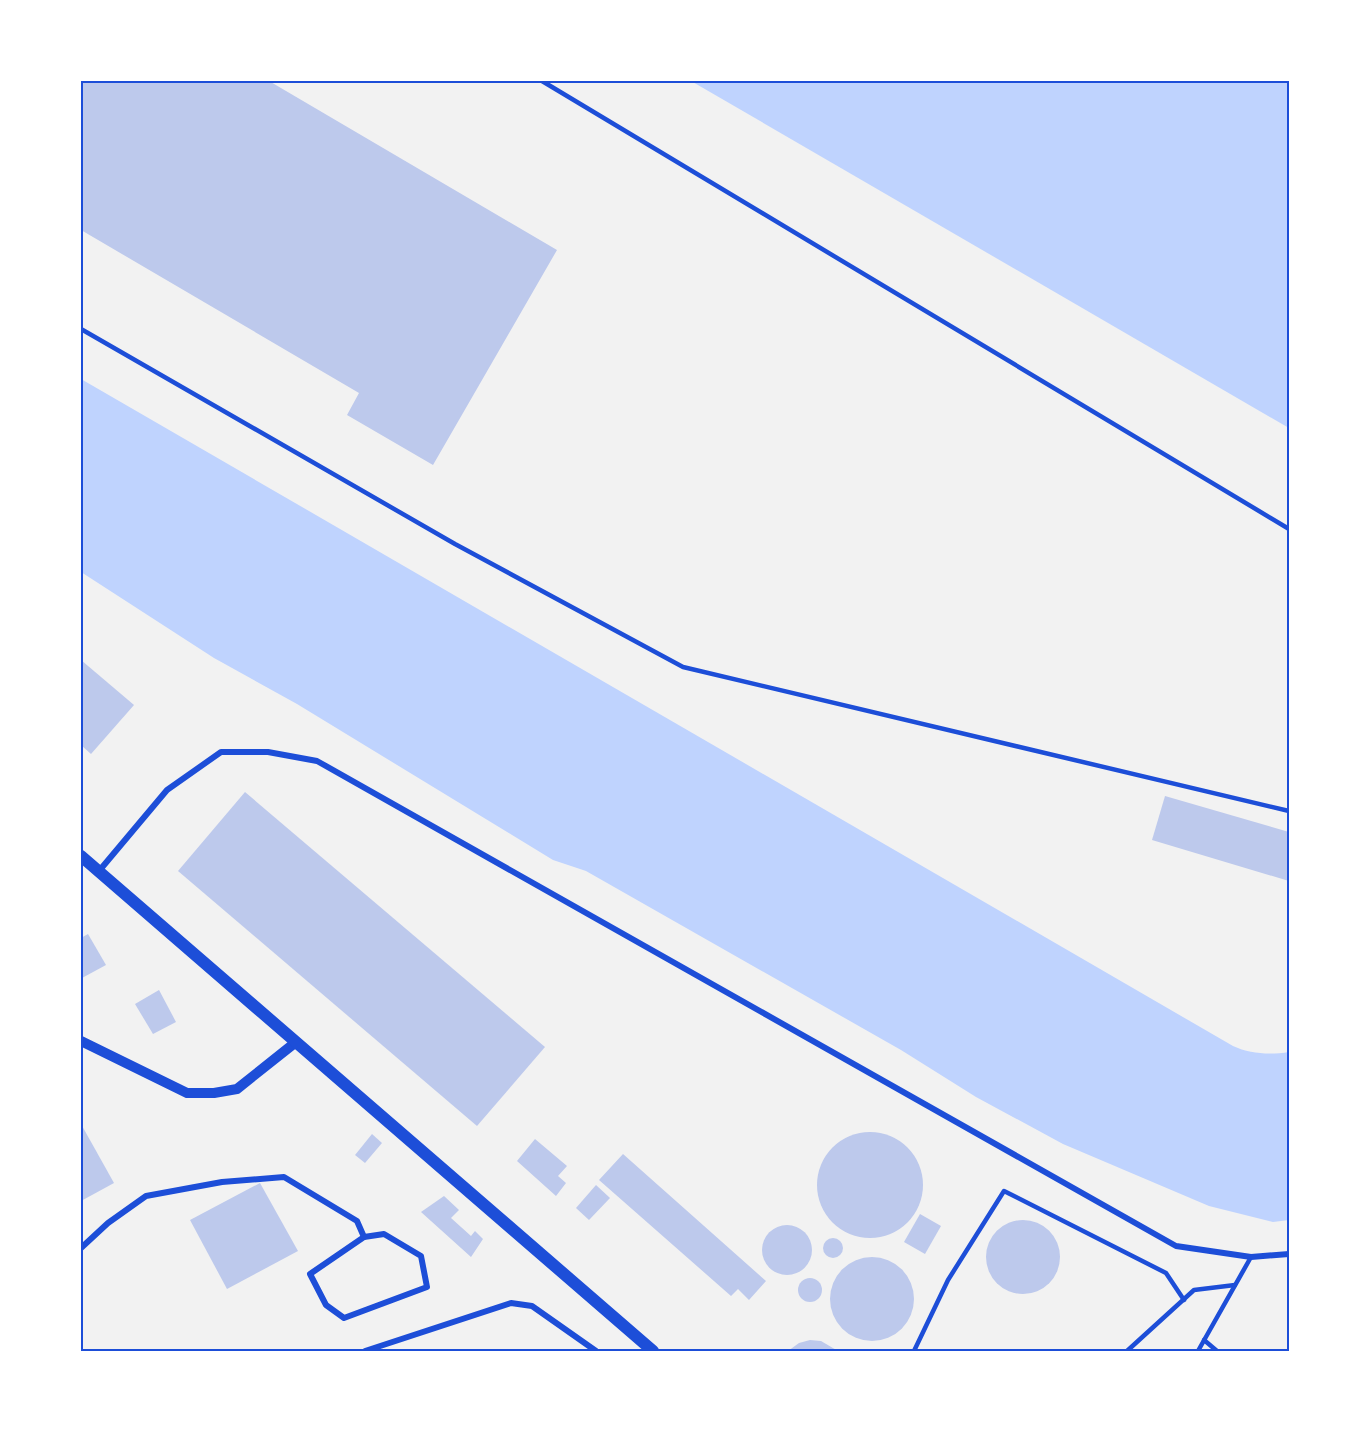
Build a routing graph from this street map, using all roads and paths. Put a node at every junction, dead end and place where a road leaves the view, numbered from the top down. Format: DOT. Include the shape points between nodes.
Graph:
graph roads {
  1 [pos="542,81"];
  2 [pos="81,328"];
  3 [pos="1289,529"];
  4 [pos="1289,811"];
  5 [pos="81,856"];
  6 [pos="99,871"];
  7 [pos="81,1041"];
  8 [pos="296,1042"];
  9 [pos="364,1237"];
  10 [pos="81,1248"];
  11 [pos="1289,1254"];
  12 [pos="1251,1257"];
  13 [pos="1235,1286"];
  14 [pos="1184,1300"];
  15 [pos="1204,1340"];
  16 [pos="365,1351"];
  17 [pos="596,1351"];
  18 [pos="653,1351"];
  19 [pos="914,1351"];
  20 [pos="1127,1351"];
  21 [pos="1198,1351"];
  22 [pos="1217,1351"];
  1 -- 3 [label="lane"];
  2 -- 4 [label="lane" via="455,544 683,667"];
  5 -- 6 [label="main road"];
  6 -- 8 [label="main road"];
  6 -- 12 [label="street" via="167,790 221,752 268,752 317,761 1176,1246"];
  7 -- 8 [label="street" via="187,1093 237,1089"];
  8 -- 18 [label="main road"];
  9 -- 9 [label="street" via="310,1274 326,1305 344,1318 427,1287 421,1256 384,1234"];
  9 -- 10 [label="street" via="357,1221 284,1177 222,1182 146,1196"];
  11 -- 12 [label="street"];
  12 -- 13 [label="lane"];
  13 -- 14 [label="lane" via="1194,1290"];
  13 -- 15 [label="lane"];
  14 -- 19 [label="lane" via="1166,1273 1004,1191 948,1280"];
  14 -- 20 [label="lane"];
  15 -- 21 [label="lane"];
  15 -- 22 [label="lane"];
  16 -- 17 [label="street" via="511,1303 532,1306"];
}
